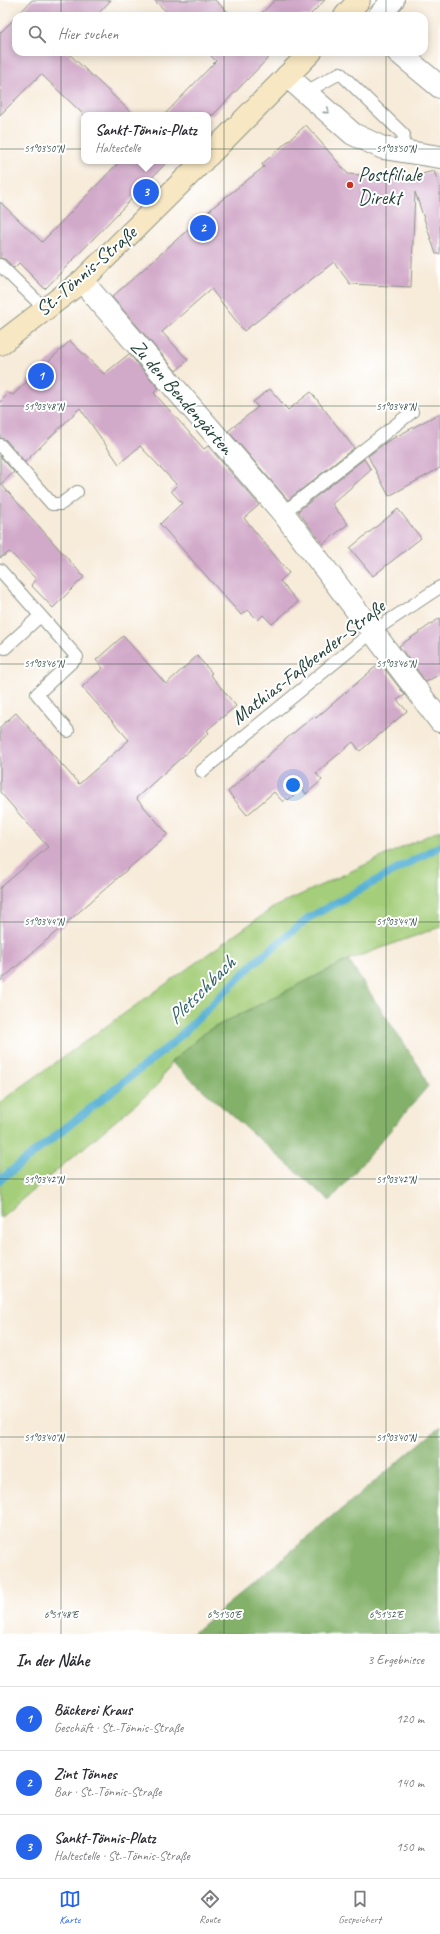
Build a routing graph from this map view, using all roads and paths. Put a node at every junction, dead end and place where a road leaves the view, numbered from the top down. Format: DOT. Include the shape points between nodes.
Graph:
graph roads {
  1 [pos="359,0"];
  2 [pos="393,0"];
  3 [pos="348,12"];
  4 [pos="382,12"];
  5 [pos="307,56"];
  6 [pos="403,56"];
  7 [pos="287,76"];
  8 [pos="440,87"];
  9 [pos="306,92"];
  10 [pos="401,151"];
  11 [pos="211,153"];
  12 [pos="440,157"];
  13 [pos="200,164"];
  14 [pos="0,265"];
  15 [pos="82,281"];
  16 [pos="45,309"];
  17 [pos="0,344"];
  18 [pos="412,412"];
  19 [pos="0,445"];
  20 [pos="77,492"];
  21 [pos="283,513"];
  22 [pos="0,570"];
  23 [pos="440,587"];
  24 [pos="40,616"];
  25 [pos="372,632"];
  26 [pos="5,648"];
  27 [pos="440,721"];
  28 [pos="68,731"];
  29 [pos="202,771"];
  1 -- 3 [label="main road"];
  2 -- 4 [label="street"];
  5 -- 7 [label="main road"];
  6 -- 8 [label="street"];
  7 -- 9 [label="street"];
  7 -- 11 [label="main road"];
  9 -- 10 [label="street, one-way" via="353,134 383,148"];
  9 -- 10 [label="lane" via="340,73 404,135"];
  10 -- 12 [label="street"];
  13 -- 15 [label="main road, St.-Tönnis-Straße"];
  14 -- 16 [label="lane"];
  15 -- 16 [label="main road, St.-Tönnis-Straße"];
  15 -- 21 [label="street, Zu den Bendengärten"];
  16 -- 17 [label="main road, St.-Tönnis-Straße"];
  18 -- 21 [label="lane"];
  19 -- 20 [label="lane" via="52,504 60,504"];
  21 -- 25 [label="street, Zu den Bendengärten"];
  22 -- 24 [label="lane"];
  23 -- 25 [label="lane, Mathias-Faßbender-Straße"];
  24 -- 26 [label="lane"];
  24 -- 28 [label="lane" via="77,657 37,694"];
  25 -- 27 [label="street, Zu den Bendengärten"];
  25 -- 29 [label="lane, Mathias-Faßbender-Straße"];
}
